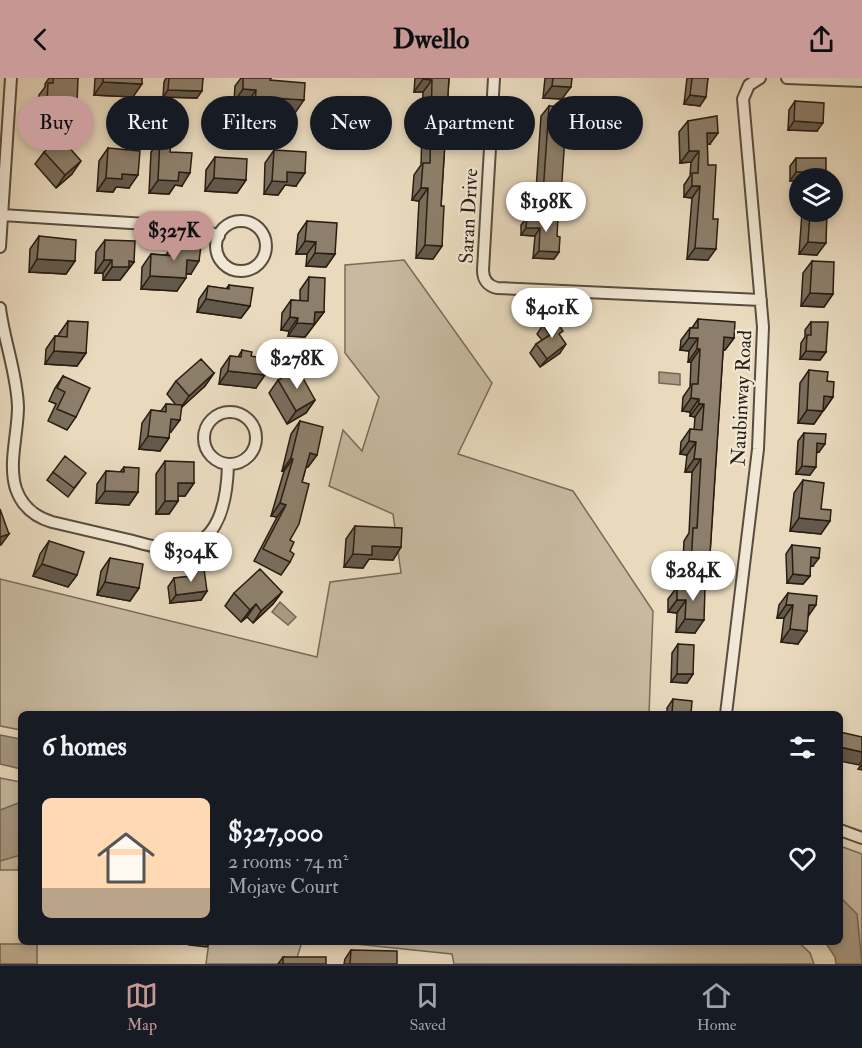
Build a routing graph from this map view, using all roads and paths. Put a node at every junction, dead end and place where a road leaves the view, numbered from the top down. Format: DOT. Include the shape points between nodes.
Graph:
graph roads {
  1 [pos="11,78"];
  2 [pos="494,78"];
  3 [pos="760,78"];
  4 [pos="787,78"];
  5 [pos="862,81"];
  6 [pos="2,214"];
  7 [pos="219,236"];
  8 [pos="0,247"];
  9 [pos="761,300"];
  10 [pos="0,308"];
  11 [pos="228,465"];
  12 [pos="726,711"];
  13 [pos="843,831"];
  14 [pos="862,838"];
  1 -- 6 [label="street"];
  2 -- 9 [label="street, Saran Drive" via="483,270 487,283 497,288"];
  3 -- 9 [label="street, Naubinway Road" via="749,85 743,99"];
  4 -- 5 [label="street"];
  6 -- 7 [label="street" via="195,227"];
  6 -- 8 [label="street"];
  7 -- 7 [label="street" via="219,258 232,270 251,269 264,256 264,238 252,224 234,222"];
  9 -- 12 [label="street, Naubinway Road" via="758,449"];
  10 -- 11 [label="street" via="18,407 14,481 20,498 35,515 159,547 187,547 205,536 220,517"];
  11 -- 11 [label="street" via="248,458 256,440 249,421 231,412 212,419 203,437 210,456"];
  13 -- 14 [label="street"];
}
